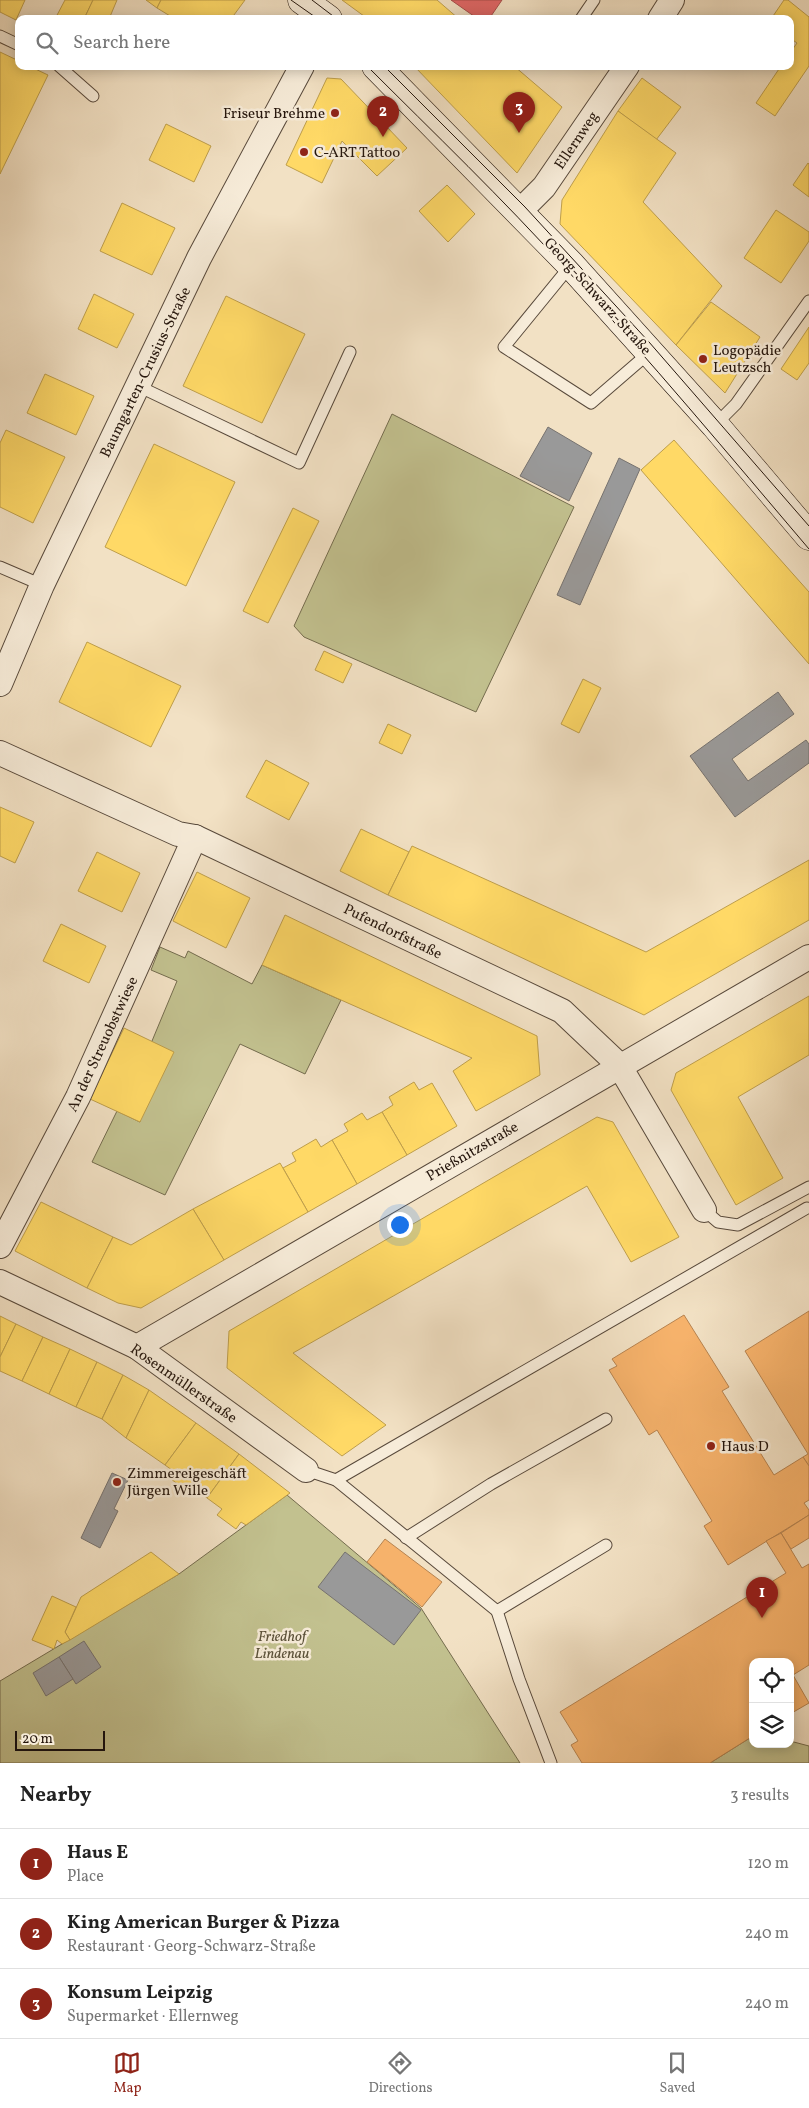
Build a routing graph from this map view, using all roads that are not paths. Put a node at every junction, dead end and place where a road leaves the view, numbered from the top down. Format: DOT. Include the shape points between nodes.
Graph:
graph roads {
  1 [pos="302,0"];
  2 [pos="594,0"];
  3 [pos="323,15"];
  4 [pos="584,15"];
  5 [pos="0,36"];
  6 [pos="15,43"];
  7 [pos="64,70"];
  8 [pos="300,70"];
  9 [pos="380,70"];
  10 [pos="624,70"];
  11 [pos="93,96"];
  12 [pos="520,211"];
  13 [pos="571,265"];
  14 [pos="809,301"];
  15 [pos="350,352"];
  16 [pos="650,352"];
  17 [pos="138,386"];
  18 [pos="714,424"];
  19 [pos="809,536"];
  20 [pos="0,567"];
  21 [pos="42,586"];
  22 [pos="0,684"];
  23 [pos="0,753"];
  24 [pos="195,838"];
  25 [pos="809,957"];
  26 [pos="619,1065"];
  27 [pos="809,1187"];
  28 [pos="807,1208"];
  29 [pos="704,1210"];
  30 [pos="0,1246"];
  31 [pos="0,1282"];
  32 [pos="137,1347"];
  33 [pos="606,1419"];
  34 [pos="306,1470"];
  35 [pos="336,1480"];
  36 [pos="406,1538"];
  37 [pos="606,1545"];
  38 [pos="497,1611"];
  39 [pos="551,1763"];
  1 -- 3 [label="street"];
  2 -- 4 [label="lane"];
  5 -- 6 [label="lane"];
  7 -- 11 [label="lane"];
  8 -- 17 [label="street, Baumgarten-Crusius-Straße" via="200,258"];
  9 -- 12 [label="street, Georg-Schwarz-Straße"];
  10 -- 12 [label="street, Ellernweg" via="544,187"];
  12 -- 13 [label="street, Georg-Schwarz-Straße"];
  13 -- 16 [label="street, Georg-Schwarz-Straße"];
  13 -- 16 [label="lane" via="504,347 591,403"];
  14 -- 18 [label="lane" via="736,404"];
  15 -- 17 [label="lane" via="299,463"];
  16 -- 18 [label="street, Georg-Schwarz-Straße"];
  17 -- 21 [label="street, Baumgarten-Crusius-Straße"];
  18 -- 19 [label="street, Georg-Schwarz-Straße"];
  20 -- 21 [label="lane"];
  21 -- 22 [label="street, Baumgarten-Crusius-Straße"];
  23 -- 24 [label="street, Pufendorfstraße" via="178,834"];
  24 -- 26 [label="street, Pufendorfstraße" via="562,1011"];
  24 -- 30 [label="street, An der Streuobstwiese" via="78,1097"];
  25 -- 26 [label="street, Prießnitzstraße"];
  26 -- 29 [label="street, Pufendorfstraße"];
  26 -- 32 [label="street, Prießnitzstraße"];
  27 -- 29 [label="lane" via="738,1225 718,1222"];
  28 -- 35 [label="lane"];
  31 -- 32 [label="street, Rosenmüllerstraße"];
  32 -- 34 [label="street, Rosenmüllerstraße"];
  33 -- 36 [label="lane" via="491,1484"];
  34 -- 35 [label="lane"];
  35 -- 36 [label="lane"];
  36 -- 38 [label="lane"];
  37 -- 38 [label="lane"];
  38 -- 39 [label="lane"];
}
